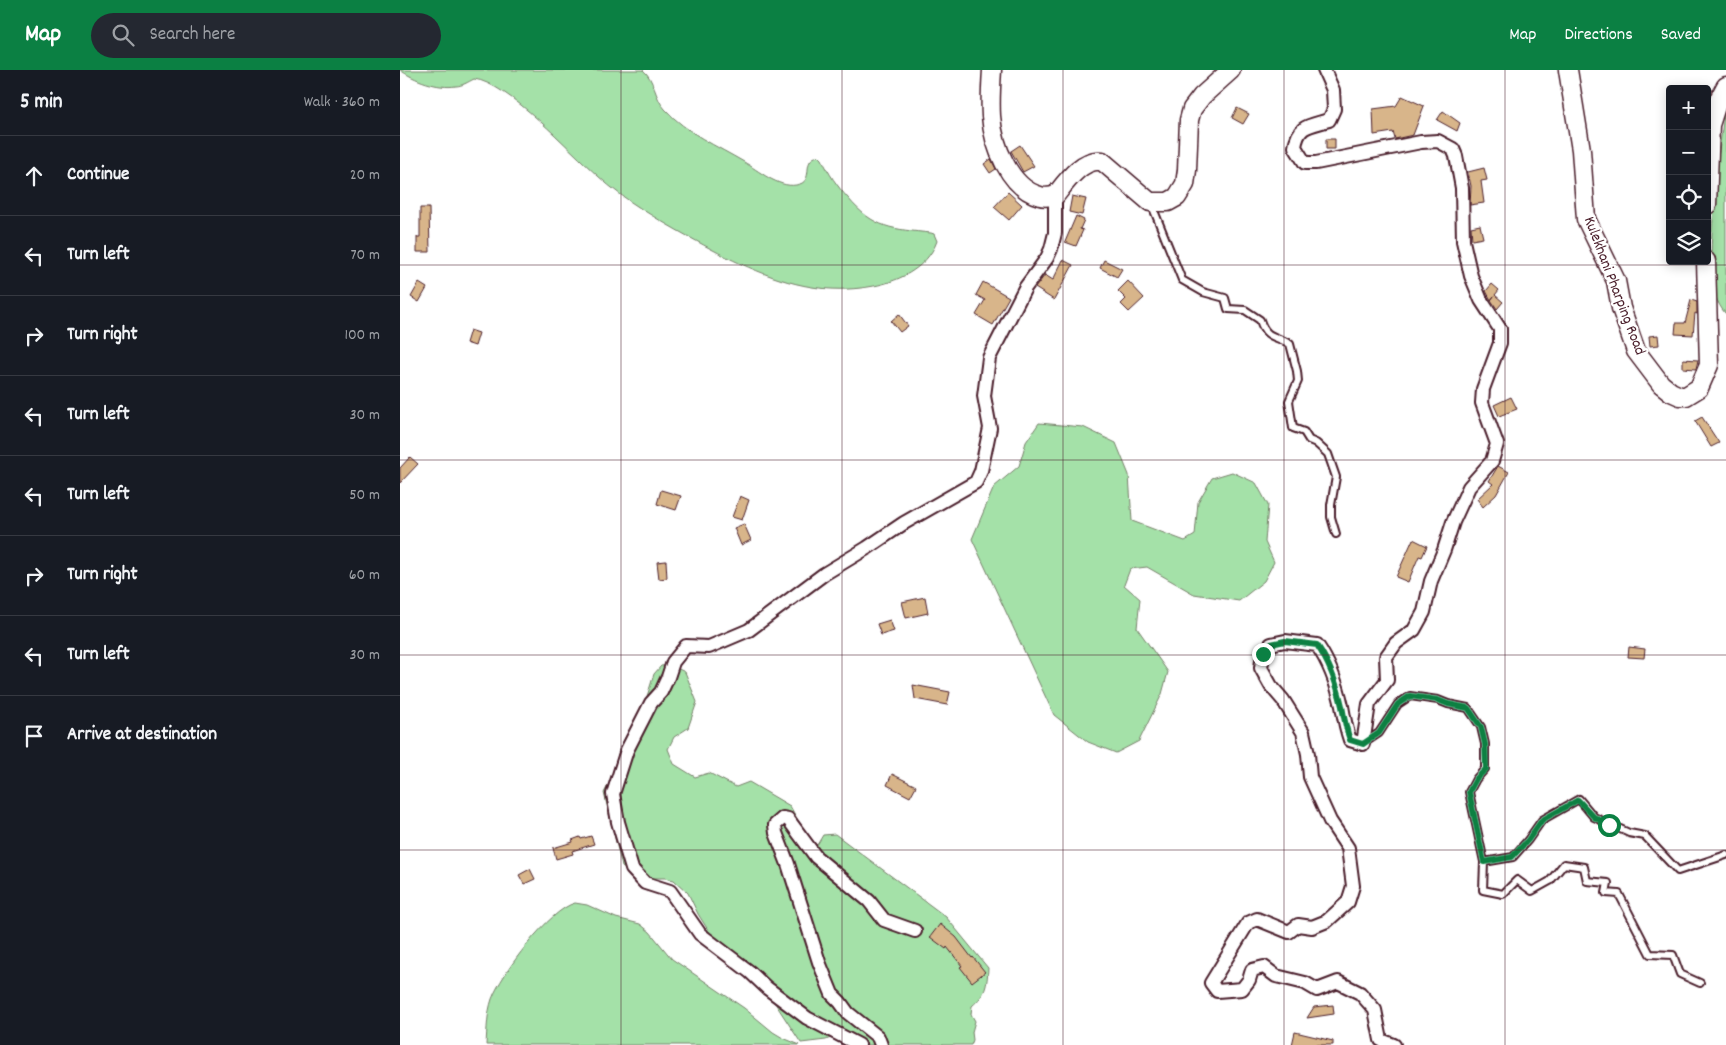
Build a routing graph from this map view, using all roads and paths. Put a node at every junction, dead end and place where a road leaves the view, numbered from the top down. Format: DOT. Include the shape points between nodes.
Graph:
graph roads {
  1 [pos="992,70"];
  2 [pos="1231,70"];
  3 [pos="1324,70"];
  4 [pos="1568,70"];
  5 [pos="1726,86"];
  6 [pos="1708,175"];
  7 [pos="1055,196"];
  8 [pos="1150,202"];
  9 [pos="1706,265"];
  10 [pos="1336,534"];
  11 [pos="1363,744"];
  12 [pos="1726,855"];
  13 [pos="1484,862"];
  14 [pos="915,931"];
  15 [pos="1700,983"];
  16 [pos="859,1045"];
  17 [pos="881,1045"];
  18 [pos="1394,1045"];
  1 -- 7 [label="main road" via="990,104 994,136 1007,169 1029,192 1042,197"];
  2 -- 8 [label="main road" via="1192,109 1188,120 1185,184 1177,197 1168,202"];
  3 -- 11 [label="street" via="1333,90 1334,109 1329,120 1301,130 1296,136 1295,147 1300,157 1305,162 1316,163 1438,140 1453,149 1462,188 1461,231 1471,276 1481,300 1500,329 1500,344 1483,389 1482,403 1497,444 1495,453 1469,487 1431,581 1424,612 1414,630 1396,643 1386,656 1387,680 1370,704"];
  4 -- 9 [label="main road, Kulekhani Pharping Road" via="1581,150 1586,220 1616,281 1621,308 1636,351 1661,384 1680,396 1699,388 1709,365"];
  5 -- 6 [label="main road" via="1710,125"];
  7 -- 8 [label="main road" via="1082,167 1094,160 1102,161"];
  7 -- 16 [label="street" via="1055,233 1047,258 1025,288 989,358 984,396 990,428 976,482 824,574 749,630 709,647 686,646 673,662 661,692 651,703 627,750 613,794 632,869 637,875 645,883 670,891 700,934 807,1018"];
  8 -- 10 [label="lane" via="1182,280 1203,292 1225,298 1228,310 1245,310 1260,320 1271,337 1290,344 1298,371 1298,382 1289,401 1293,428 1304,432 1309,440 1328,454 1336,477 1331,505"];
  11 -- 13 [label="lane" via="1379,733 1398,704 1410,696 1468,708 1481,727 1485,744 1486,769 1469,792"];
  11 -- 18 [label="street" via="1350,740 1335,679 1317,645 1285,641 1271,644 1263,654 1261,668 1302,732 1310,777 1330,821 1348,848 1354,886 1342,910 1327,921 1312,926 1298,924 1289,932 1257,919 1248,923 1211,983 1217,991 1242,989 1252,970 1264,967 1276,976 1306,983 1317,990 1338,982 1360,993 1375,1010 1381,1040"];
  12 -- 13 [label="lane" via="1678,871 1645,836 1594,817 1578,800 1542,820 1512,857"];
  13 -- 15 [label="lane" via="1483,890 1503,894 1517,880 1532,891 1550,881 1564,864 1584,867 1587,881 1608,883 1606,893 1619,894 1650,954 1673,955 1680,974"];
  14 -- 17 [label="street" via="884,920 868,901 816,856 788,819 782,818 775,825 832,994 848,1013 878,1037"];
}
